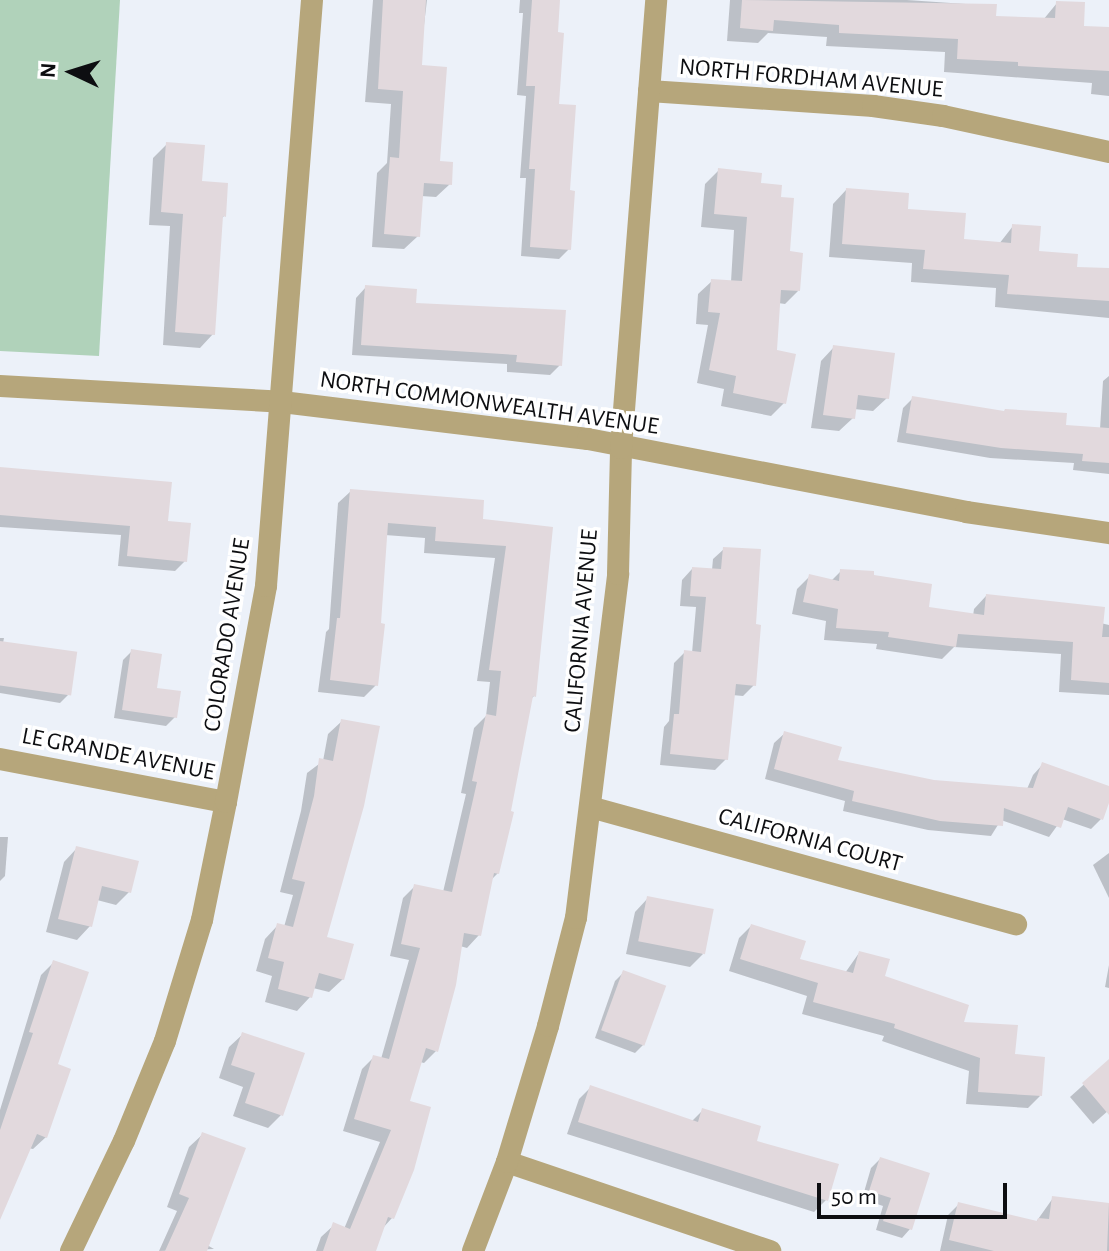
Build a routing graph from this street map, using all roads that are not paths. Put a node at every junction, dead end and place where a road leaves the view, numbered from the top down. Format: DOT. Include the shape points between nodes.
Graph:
graph roads {
  1 [pos="312,0"];
  2 [pos="656,0"];
  3 [pos="649,91"];
  4 [pos="1109,152"];
  5 [pos="0,386"];
  6 [pos="282,402"];
  7 [pos="621,448"];
  8 [pos="1109,533"];
  9 [pos="0,759"];
  10 [pos="226,802"];
  11 [pos="590,807"];
  12 [pos="1016,924"];
  13 [pos="507,1162"];
  14 [pos="71,1251"];
  15 [pos="473,1251"];
  16 [pos="770,1251"];
  1 -- 6 [label="street, COLORADO AVENUE"];
  2 -- 3 [label="street, CALIFORNIA AVENUE"];
  3 -- 4 [label="street, NORTH FORDHAM AVENUE" via="873,106"];
  3 -- 7 [label="street, CALIFORNIA AVENUE"];
  5 -- 6 [label="street, NORTH COMMONWEALTH AVENUE"];
  6 -- 7 [label="street, NORTH COMMONWEALTH AVENUE" via="588,439"];
  6 -- 10 [label="street, COLORADO AVENUE" via="266,586"];
  7 -- 8 [label="street, NORTH COMMONWEALTH AVENUE"];
  7 -- 11 [label="street, CALIFORNIA AVENUE" via="618,574"];
  9 -- 10 [label="street, LE GRANDE AVENUE"];
  10 -- 14 [label="street, COLORADO AVENUE" via="202,920 165,1041"];
  11 -- 12 [label="street, CALIFORNIA COURT"];
  11 -- 13 [label="street, CALIFORNIA AVENUE" via="576,918"];
  13 -- 15 [label="street, CALIFORNIA AVENUE"];
  13 -- 16 [label="street"];
}
